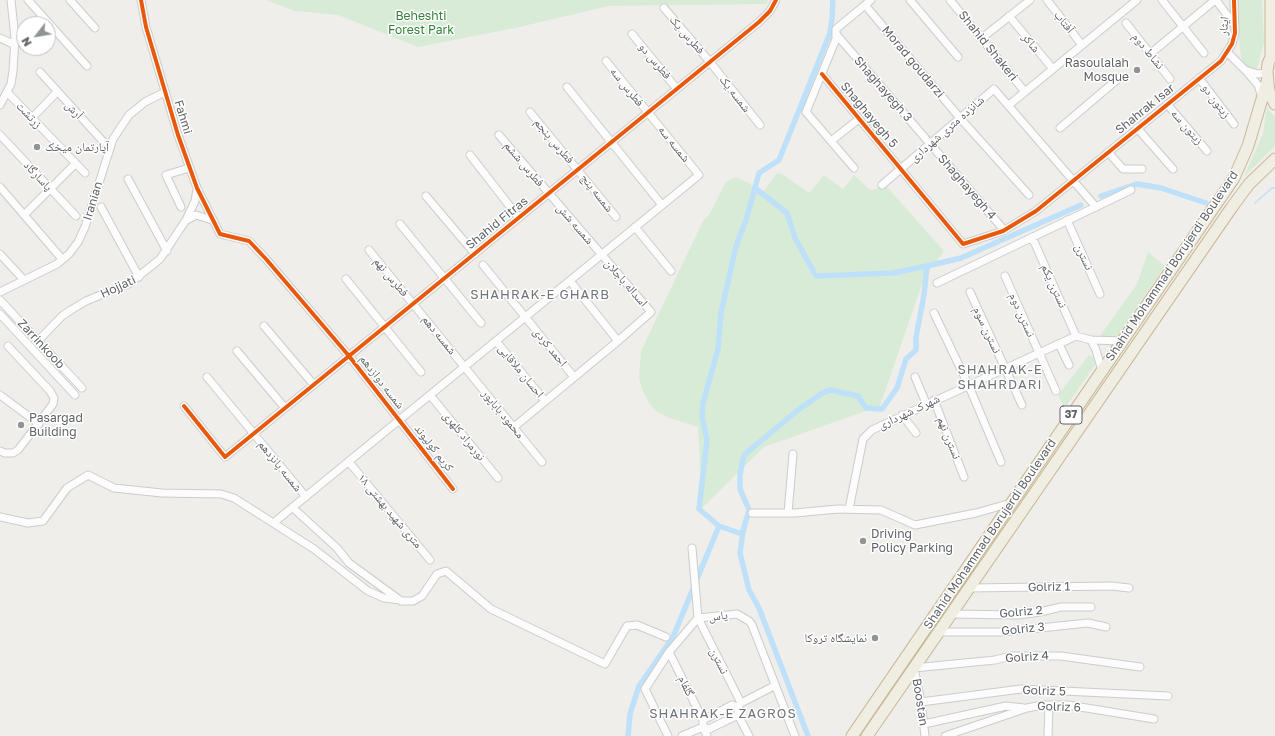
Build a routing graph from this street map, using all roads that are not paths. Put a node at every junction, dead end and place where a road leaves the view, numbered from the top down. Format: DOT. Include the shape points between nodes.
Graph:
graph roads {
  1 [pos="4,0"];
  2 [pos="28,0"];
  3 [pos="70,0"];
  4 [pos="140,0"];
  5 [pos="776,0"];
  6 [pos="910,0"];
  7 [pos="950,0"];
  8 [pos="1030,0"];
  9 [pos="1047,0"];
  10 [pos="1137,0"];
  11 [pos="1162,0"];
  12 [pos="1216,0"];
  13 [pos="1234,0"];
  14 [pos="1271,0"];
  15 [pos="11,2"];
  16 [pos="868,2"];
  17 [pos="664,8"];
  18 [pos="1009,16"];
  19 [pos="1126,23"];
  20 [pos="1235,26"];
  21 [pos="1183,27"];
  22 [pos="95,28"];
  23 [pos="632,34"];
  24 [pos="836,34"];
  25 [pos="0,38"];
  26 [pos="982,38"];
  27 [pos="15,45"];
  28 [pos="1082,45"];
  29 [pos="1273,51"];
  30 [pos="1227,52"];
  31 [pos="1204,53"];
  32 [pos="1150,54"];
  33 [pos="958,57"];
  34 [pos="606,61"];
  35 [pos="710,62"];
  36 [pos="87,66"];
  37 [pos="1052,69"];
  38 [pos="1245,70"];
  39 [pos="40,72"];
  40 [pos="822,74"];
  41 [pos="1119,78"];
  42 [pos="1199,78"];
  43 [pos="1267,78"];
  44 [pos="1170,79"];
  45 [pos="567,87"];
  46 [pos="677,89"];
  47 [pos="7,92"];
  48 [pos="57,92"];
  49 [pos="165,92"];
  50 [pos="1025,92"];
  51 [pos="1263,97"];
  52 [pos="1168,104"];
  53 [pos="1275,104"];
  54 [pos="0,105"];
  55 [pos="1009,105"];
  56 [pos="530,112"];
  57 [pos="648,112"];
  58 [pos="32,118"];
  59 [pos="960,118"];
  60 [pos="859,119"];
  61 [pos="1234,124"];
  62 [pos="760,126"];
  63 [pos="1060,128"];
  64 [pos="1137,128"];
  65 [pos="0,135"];
  66 [pos="499,135"];
  67 [pos="831,141"];
  68 [pos="611,142"];
  69 [pos="930,144"];
  70 [pos="109,148"];
  71 [pos="1208,151"];
  72 [pos="1108,152"];
  73 [pos="470,155"];
  74 [pos="1275,159"];
  75 [pos="75,164"];
  76 [pos="189,168"];
  77 [pos="854,168"];
  78 [pos="1173,168"];
  79 [pos="578,169"];
  80 [pos="900,169"];
  81 [pos="1142,169"];
  82 [pos="85,173"];
  83 [pos="128,180"];
  84 [pos="1073,180"];
  85 [pos="882,185"];
  86 [pos="0,188"];
  87 [pos="50,188"];
  88 [pos="197,188"];
  89 [pos="1131,190"];
  90 [pos="549,193"];
  91 [pos="1029,195"];
  92 [pos="426,196"];
  93 [pos="662,205"];
  94 [pos="1096,206"];
  95 [pos="101,207"];
  96 [pos="181,207"];
  97 [pos="24,214"];
  98 [pos="76,216"];
  99 [pos="616,216"];
  100 [pos="519,218"];
  101 [pos="186,220"];
  102 [pos="212,220"];
  103 [pos="1067,220"];
  104 [pos="400,224"];
  105 [pos="635,227"];
  106 [pos="1004,230"];
  107 [pos="220,234"];
  108 [pos="1032,237"];
  109 [pos="963,244"];
  110 [pos="369,250"];
  111 [pos="167,251"];
  112 [pos="0,254"];
  113 [pos="475,254"];
  114 [pos="602,255"];
  115 [pos="62,259"];
  116 [pos="483,265"];
  117 [pos="670,271"];
  118 [pos="1005,276"];
  119 [pos="139,277"];
  120 [pos="446,277"];
  121 [pos="346,279"];
  122 [pos="24,280"];
  123 [pos="570,281"];
  124 [pos="937,283"];
  125 [pos="0,292"];
  126 [pos="970,292"];
  127 [pos="1100,294"];
  128 [pos="0,300"];
  129 [pos="414,304"];
  130 [pos="934,313"];
  131 [pos="0,314"];
  132 [pos="525,317"];
  133 [pos="482,323"];
  134 [pos="264,326"];
  135 [pos="384,328"];
  136 [pos="1076,336"];
  137 [pos="1091,340"];
  138 [pos="38,341"];
  139 [pos="496,341"];
  140 [pos="618,341"];
  141 [pos="1122,341"];
  142 [pos="1059,344"];
  143 [pos="8,346"];
  144 [pos="237,351"];
  145 [pos="1038,353"];
  146 [pos="349,356"];
  147 [pos="1069,365"];
  148 [pos="465,367"];
  149 [pos="1004,369"];
  150 [pos="1102,370"];
  151 [pos="421,372"];
  152 [pos="207,377"];
  153 [pos="574,377"];
  154 [pos="915,378"];
  155 [pos="968,384"];
  156 [pos="314,385"];
  157 [pos="82,388"];
  158 [pos="1056,391"];
  159 [pos="0,395"];
  160 [pos="75,395"];
  161 [pos="430,395"];
  162 [pos="934,400"];
  163 [pos="545,401"];
  164 [pos="926,403"];
  165 [pos="1022,405"];
  166 [pos="184,406"];
  167 [pos="285,408"];
  168 [pos="902,415"];
  169 [pos="399,420"];
  170 [pos="39,424"];
  171 [pos="514,427"];
  172 [pos="916,433"];
  173 [pos="254,434"];
  174 [pos="0,451"];
  175 [pos="793,454"];
  176 [pos="349,462"];
  177 [pos="542,462"];
  178 [pos="1001,462"];
  179 [pos="964,476"];
  180 [pos="498,478"];
  181 [pos="452,489"];
  182 [pos="306,497"];
  183 [pos="1011,503"];
  184 [pos="293,508"];
  185 [pos="849,509"];
  186 [pos="752,513"];
  187 [pos="788,513"];
  188 [pos="0,517"];
  189 [pos="277,520"];
  190 [pos="692,548"];
  191 [pos="430,560"];
  192 [pos="969,588"];
  193 [pos="1129,588"];
  194 [pos="401,601"];
  195 [pos="1091,606"];
  196 [pos="951,614"];
  197 [pos="698,618"];
  198 [pos="1106,627"];
  199 [pos="939,632"];
  200 [pos="666,637"];
  201 [pos="669,652"];
  202 [pos="914,668"];
  203 [pos="1140,668"];
  204 [pos="774,686"];
  205 [pos="1168,696"];
  206 [pos="921,702"];
  207 [pos="1049,705"];
  208 [pos="739,708"];
  209 [pos="1025,708"];
  210 [pos="1154,719"];
  211 [pos="703,723"];
  212 [pos="924,724"];
  213 [pos="668,736"];
  214 [pos="682,736"];
  215 [pos="707,736"];
  216 [pos="749,736"];
  217 [pos="795,736"];
  218 [pos="852,736"];
  219 [pos="867,736"];
  220 [pos="925,736"];
  221 [pos="945,736"];
  222 [pos="1048,736"];
  1 -- 15 [label="street"];
  2 -- 36 [label="street"];
  3 -- 22 [label="street"];
  4 -- 49 [label="street, Fahmi"];
  5 -- 35 [label="street, Shahid Fitras" via="765,17"];
  6 -- 33 [label="street"];
  7 -- 26 [label="street, Shahid Shakeri"];
  8 -- 18 [label="street"];
  9 -- 28 [label="street, آفتاب"];
  10 -- 28 [label="street"];
  11 -- 21 [label="street"];
  12 -- 20 [label="street"];
  12 -- 21 [label="street"];
  13 -- 20 [label="street, ایثار"];
  14 -- 29 [label="highway, 37"];
  15 -- 27 [label="street"];
  16 -- 24 [label="street" via="836,29"];
  16 -- 59 [label="street, Morad goudarzi"];
  17 -- 35 [label="street, فطرس یک"];
  18 -- 26 [label="street"];
  18 -- 37 [label="street, شاکر"];
  19 -- 32 [label="street, نشاط دوم"];
  20 -- 30 [label="street, ایثار" via="1235,33"];
  21 -- 31 [label="street"];
  21 -- 32 [label="street"];
  23 -- 46 [label="street, فطرس دو"];
  24 -- 40 [label="street"];
  24 -- 69 [label="street, Shaghayegh 3"];
  25 -- 27 [label="street"];
  26 -- 50 [label="street, Shahid Shakeri"];
  27 -- 47 [label="street" via="13,71"];
  28 -- 37 [label="street"];
  29 -- 43 [label="highway, 37"];
  30 -- 38 [label="street"];
  30 -- 42 [label="street, Shahrak Isar"];
  32 -- 44 [label="street, نشاط دوم"];
  34 -- 57 [label="street, فطرس سه"];
  35 -- 46 [label="street, Shahid Fitras"];
  35 -- 62 [label="street, شمسه یک"];
  37 -- 50 [label="street"];
  38 -- 43 [label="street"];
  38 -- 51 [label="street" via="1258,85"];
  39 -- 48 [label="street, آرش"];
  40 -- 60 [label="street, Shaghayegh 5"];
  40 -- 67 [label="street" via="806,112"];
  41 -- 63 [label="street"];
  42 -- 52 [label="street, Shahrak Isar"];
  42 -- 61 [label="street, زیتون دو"];
  43 -- 51 [label="highway, Shahid Mohammad Borujerdi Boulevard / 37"];
  43 -- 53 [label="highway"];
  45 -- 68 [label="street"];
  46 -- 57 [label="street, Shahid Fitras"];
  47 -- 54 [label="street"];
  47 -- 58 [label="street, زرتشت"];
  48 -- 58 [label="street"];
  48 -- 70 [label="street, آرش"];
  49 -- 70 [label="street, Iranian" via="145,102 129,115"];
  49 -- 76 [label="street, Fahmi"];
  50 -- 55 [label="street"];
  51 -- 141 [label="highway, Shahid Mohammad Borujerdi Boulevard / 37" via="1248,146 1234,178"];
  52 -- 64 [label="street, Shahrak Isar"];
  52 -- 71 [label="street, زیتون سه"];
  55 -- 59 [label="street, شانزده متری شهرداری" via="994,89"];
  55 -- 84 [label="street, شانزده متری شهرداری"];
  56 -- 79 [label="street, فطرس پنجم"];
  57 -- 68 [label="street, Shahid Fitras"];
  57 -- 93 [label="street, شمسه سه" via="699,175"];
  58 -- 75 [label="street, زرتشت"];
  59 -- 69 [label="street, شانزده متری شهرداری"];
  59 -- 91 [label="street, Morad goudarzi"];
  60 -- 67 [label="street"];
  60 -- 80 [label="street, Shaghayegh 5"];
  64 -- 72 [label="street, Shahrak Isar"];
  64 -- 78 [label="street"];
  65 -- 87 [label="street, پاسارگاد"];
  66 -- 90 [label="street, فطرس ششم"];
  67 -- 77 [label="street"];
  68 -- 79 [label="street, Shahid Fitras"];
  68 -- 93 [label="street"];
  69 -- 80 [label="street, شانزده متری شهرداری"];
  69 -- 106 [label="street, Shaghayegh 4"];
  70 -- 115 [label="street, Iranian" via="85,227 78,242"];
  72 -- 81 [label="street" via="1123,169"];
  72 -- 84 [label="street, Shahrak Isar"];
  73 -- 100 [label="street"];
  74 -- 192 [label="highway, Shahid Mohammad Borujerdi Boulevard / 37" via="1249,184 1232,207"];
  75 -- 82 [label="street, زرتشت"];
  75 -- 87 [label="street"];
  76 -- 88 [label="street, Fahmi"];
  76 -- 96 [label="street" via="166,175"];
  79 -- 90 [label="street, Shahid Fitras"];
  79 -- 99 [label="street, شمسه پنج"];
  80 -- 85 [label="street, شانزده متری شهرداری"];
  80 -- 109 [label="street, Shaghayegh 5"];
  83 -- 111 [label="street"];
  84 -- 94 [label="street, شانزده متری شهرداری"];
  84 -- 106 [label="street, Shahrak Isar" via="1036,211"];
  86 -- 97 [label="street"];
  87 -- 97 [label="street"];
  87 -- 98 [label="street, پاسارگاد"];
  88 -- 101 [label="street, Hojjati" via="195,201"];
  88 -- 102 [label="street, Fahmi"];
  89 -- 94 [label="street"];
  90 -- 100 [label="street, Shahid Fitras"];
  90 -- 114 [label="street, شمسه شش"];
  92 -- 113 [label="street"];
  93 -- 105 [label="street"];
  94 -- 103 [label="street"];
  95 -- 119 [label="street"];
  97 -- 115 [label="street"];
  100 -- 113 [label="street, Shahid Fitras"];
  101 -- 102 [label="street" via="196,215"];
  101 -- 111 [label="street, Hojjati"];
  102 -- 107 [label="street, Fahmi"];
  103 -- 108 [label="street"];
  103 -- 127 [label="street, نسترن"];
  104 -- 120 [label="street"];
  105 -- 114 [label="street"];
  105 -- 117 [label="street"];
  106 -- 109 [label="street, Shahrak Isar"];
  107 -- 146 [label="street, شمسه دوازدهم" via="249,241"];
  108 -- 124 [label="street"];
  108 -- 136 [label="street, نسترن یکم"];
  110 -- 129 [label="street, فطرس نهم"];
  111 -- 119 [label="street, Hojjati"];
  112 -- 122 [label="street"];
  113 -- 120 [label="street, Shahid Fitras"];
  114 -- 123 [label="street"];
  114 -- 140 [label="street, اسداله باجلان" via="651,312"];
  115 -- 122 [label="street, Iranian"];
  116 -- 132 [label="street, احمد کردی"];
  118 -- 145 [label="street, نسترن دوم"];
  119 -- 138 [label="street, Hojjati" via="71,310"];
  120 -- 129 [label="street, Shahid Fitras"];
  120 -- 133 [label="street"];
  121 -- 135 [label="street"];
  122 -- 125 [label="street, Iranian"];
  123 -- 132 [label="street"];
  123 -- 140 [label="street"];
  126 -- 149 [label="street, نسترن سوم"];
  128 -- 138 [label="street, Zarrinkoob"];
  129 -- 135 [label="street, Shahid Fitras"];
  129 -- 148 [label="street, شمسه دهم"];
  130 -- 155 [label="street"];
  131 -- 160 [label="street, Zarrinkoob"];
  132 -- 139 [label="street"];
  132 -- 153 [label="street, احمد کردی"];
  134 -- 156 [label="street"];
  135 -- 146 [label="street, Shahid Fitras"];
  135 -- 151 [label="street"];
  136 -- 137 [label="street"];
  136 -- 142 [label="street, شهرک شهرداری"];
  137 -- 141 [label="street"];
  137 -- 150 [label="street"];
  138 -- 157 [label="street, Zarrinkoob"];
  139 -- 148 [label="street"];
  139 -- 163 [label="street, احسان ملاقایی"];
  140 -- 153 [label="street"];
  141 -- 150 [label="highway, Shahid Mohammad Borujerdi Boulevard / 37"];
  142 -- 145 [label="street, شهرک شهرداری"];
  142 -- 147 [label="street"];
  143 -- 170 [label="street" via="54,398 53,404"];
  144 -- 167 [label="street"];
  145 -- 149 [label="street, شهرک شهرداری"];
  145 -- 158 [label="street, نسترن دوم"];
  146 -- 156 [label="street, Shahid Fitras"];
  146 -- 169 [label="street, شمسه دوازدهم"];
  148 -- 161 [label="street"];
  148 -- 171 [label="street, محمود باباپور"];
  149 -- 155 [label="street, شهرک شهرداری"];
  149 -- 165 [label="street, نسترن سوم"];
  150 -- 183 [label="highway, Shahid Mohammad Borujerdi Boulevard / 37"];
  152 -- 173 [label="street, شمسه پانزدهم"];
  153 -- 163 [label="street"];
  154 -- 164 [label="street"];
  155 -- 162 [label="street, شهرک شهرداری"];
  155 -- 178 [label="street"];
  156 -- 167 [label="street, Shahid Fitras"];
  159 -- 170 [label="street"];
  161 -- 169 [label="street"];
  161 -- 180 [label="street, نورمراد کلهری"];
  162 -- 164 [label="street, شهرک شهرداری"];
  162 -- 179 [label="street, نسترن نهم"];
  163 -- 171 [label="street"];
  164 -- 168 [label="street, شهرک شهرداری"];
  166 -- 173 [label="street, Shahid Fitras" via="225,457"];
  167 -- 173 [label="street, Shahid Fitras"];
  168 -- 172 [label="street"];
  168 -- 185 [label="street, شهرک شهرداری" via="872,430 862,439"];
  169 -- 176 [label="street"];
  169 -- 181 [label="street, کریم کولیوند"];
  170 -- 174 [label="street" via="18,450 13,453"];
  171 -- 177 [label="street, محمود باباپور"];
  173 -- 182 [label="street, شمسه پانزدهم"];
  175 -- 187 [label="street"];
  176 -- 182 [label="street"];
  176 -- 191 [label="street, ۱۸ متری شهید بهشتی"];
  182 -- 184 [label="street"];
  183 -- 185 [label="street" via="915,525 881,510"];
  183 -- 218 [label="highway, Shahid Mohammad Borujerdi Boulevard / 37"];
  184 -- 189 [label="street"];
  184 -- 194 [label="street" via="349,563"];
  185 -- 187 [label="street"];
  186 -- 187 [label="street"];
  188 -- 194 [label="street" via="28,523 43,521 67,488 88,475 114,488 221,494 234,498 314,549 368,591 384,598"];
  190 -- 197 [label="street"];
  192 -- 193 [label="street, Golriz 1"];
  192 -- 196 [label="highway, Shahid Mohammad Borujerdi Boulevard / 37"];
  194 -- 200 [label="street" via="413,601 422,596 437,574 446,571 491,609 605,664 627,626 637,625"];
  195 -- 196 [label="street, Golriz 2" via="1061,607 1018,614"];
  196 -- 199 [label="highway, Shahid Mohammad Borujerdi Boulevard / 37"];
  197 -- 201 [label="street, یاس"];
  197 -- 204 [label="street, یاس" via="737,614 749,621"];
  197 -- 208 [label="street, نسترن"];
  198 -- 199 [label="street, Golriz 3" via="1088,623 1001,632"];
  199 -- 202 [label="highway, Shahid Mohammad Borujerdi Boulevard / 37"];
  201 -- 211 [label="street, گلفام"];
  201 -- 213 [label="street, یاس" via="645,690"];
  202 -- 203 [label="street, Golriz 4" via="995,660 1011,656 1061,656"];
  202 -- 206 [label="street, Boostan"];
  202 -- 219 [label="highway, Shahid Mohammad Borujerdi Boulevard / 37"];
  204 -- 208 [label="street"];
  204 -- 217 [label="street, یاس"];
  205 -- 206 [label="street, Golriz 5" via="1022,689"];
  206 -- 212 [label="street, Boostan"];
  207 -- 209 [label="street, Golriz 6"];
  207 -- 210 [label="street, Golriz 6" via="1068,705"];
  207 -- 222 [label="street"];
  208 -- 211 [label="street" via="732,705"];
  208 -- 211 [label="street" via="709,729"];
  208 -- 216 [label="street, نسترن"];
  209 -- 212 [label="street" via="1006,706"];
  209 -- 221 [label="street, Golriz 6"];
  211 -- 214 [label="street"];
  211 -- 215 [label="street, گلفام"];
  212 -- 220 [label="street, Boostan"];
}
